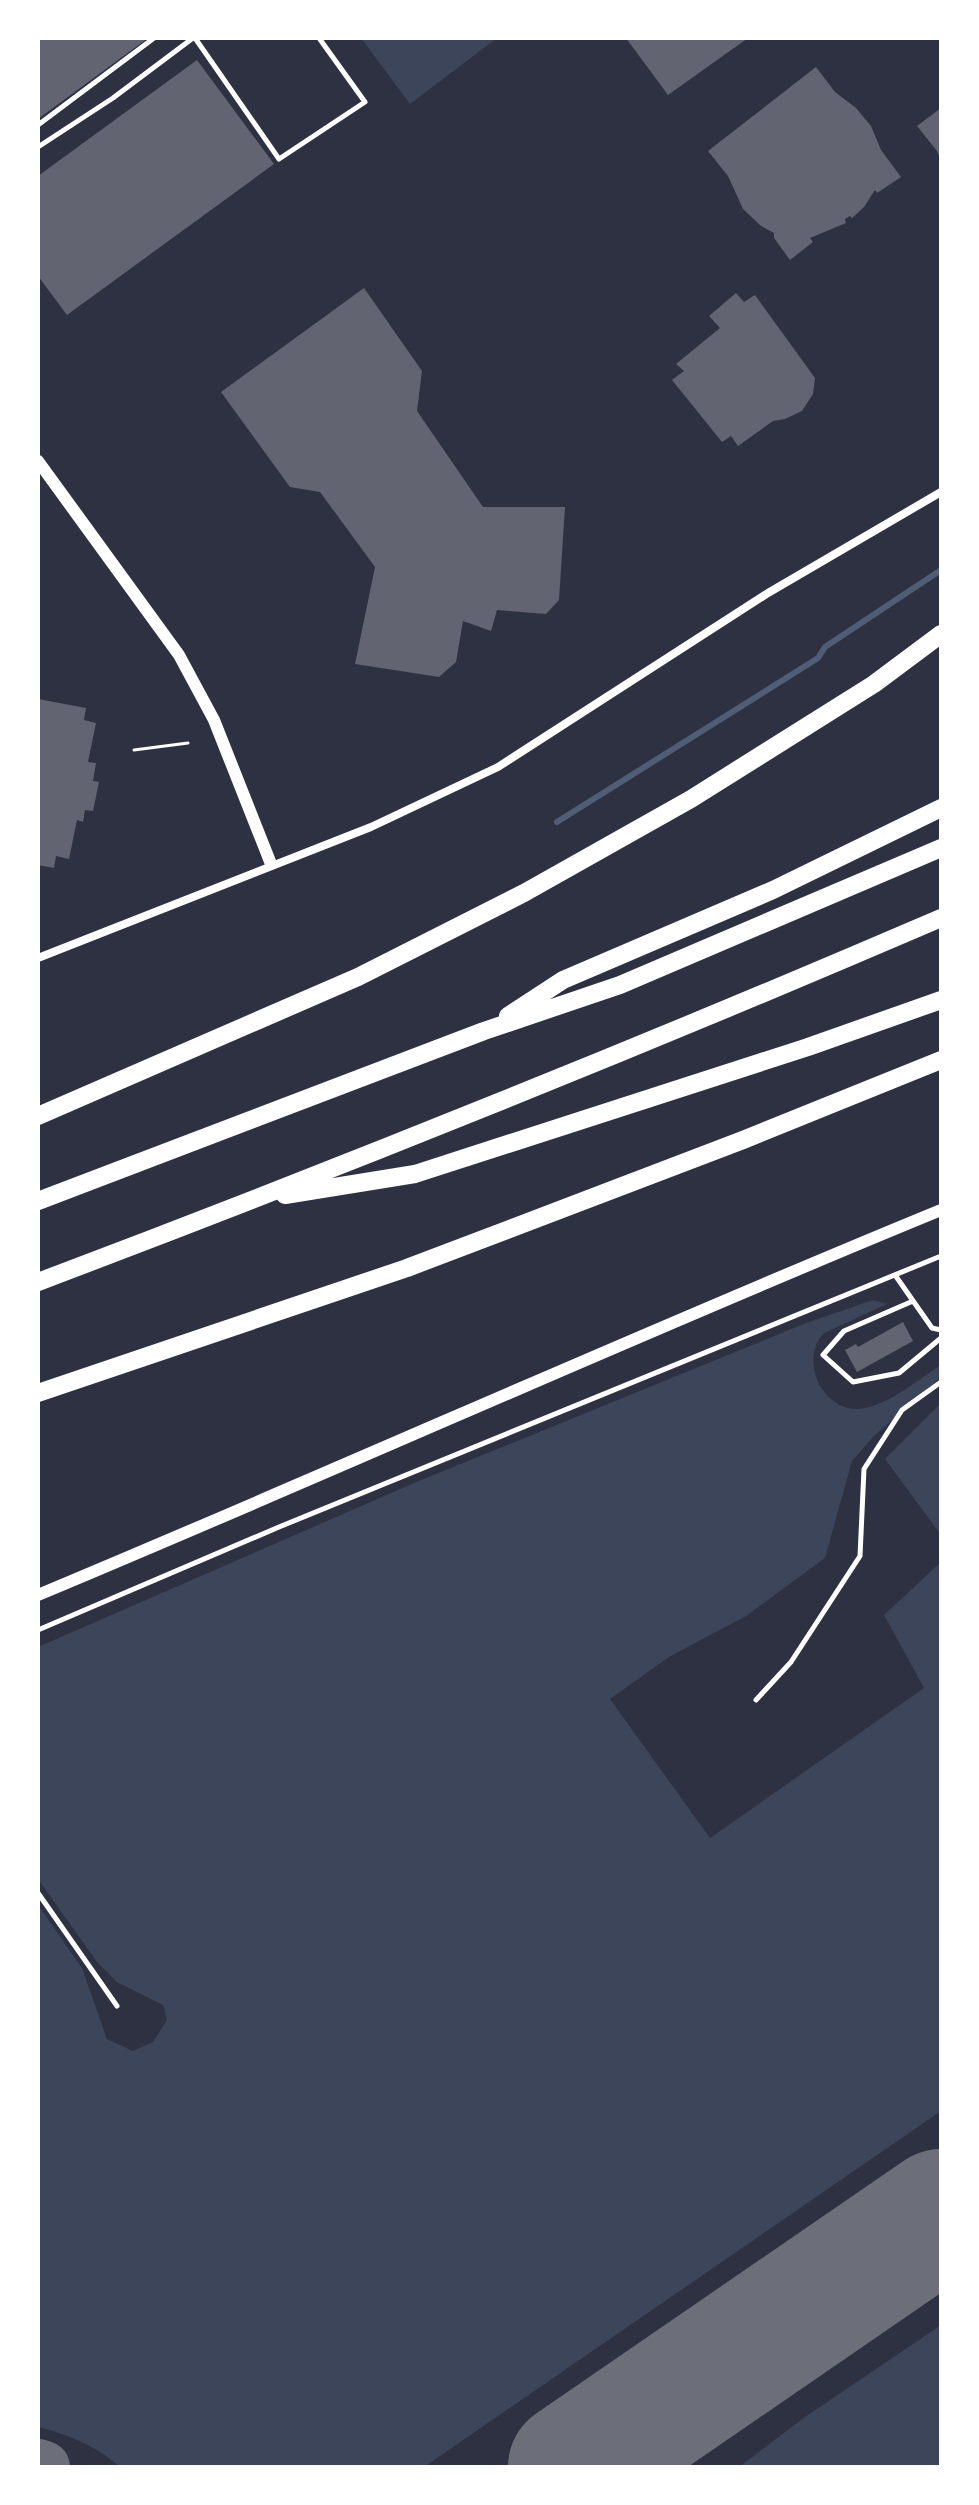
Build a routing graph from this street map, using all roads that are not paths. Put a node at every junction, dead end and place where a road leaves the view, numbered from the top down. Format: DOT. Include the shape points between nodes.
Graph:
graph roads {
  1 [pos="154,38"];
  2 [pos="194,38"];
  3 [pos="319,38"];
  4 [pos="38,125"];
  5 [pos="38,147"];
  6 [pos="38,461"];
  7 [pos="941,492"];
  8 [pos="941,634"];
  9 [pos="941,650"];
  10 [pos="874,684"];
  11 [pos="941,808"];
  12 [pos="941,848"];
  13 [pos="271,864"];
  14 [pos="941,918"];
  15 [pos="38,958"];
  16 [pos="941,1000"];
  17 [pos="484,1031"];
  18 [pos="941,1060"];
  19 [pos="38,1116"];
  20 [pos="38,1201"];
  21 [pos="251,1201"];
  22 [pos="941,1210"];
  23 [pos="941,1256"];
  24 [pos="895,1275"];
  25 [pos="38,1282"];
  26 [pos="913,1301"];
  27 [pos="941,1330"];
  28 [pos="941,1338"];
  29 [pos="941,1382"];
  30 [pos="38,1393"];
  31 [pos="38,1595"];
  32 [pos="38,1630"];
  33 [pos="756,1700"];
  34 [pos="38,1893"];
  35 [pos="117,2006"];
  1 -- 4 [label="lane"];
  2 -- 3 [label="lane" via="279,159 365,102"];
  2 -- 5 [label="lane"];
  6 -- 13 [label="street" via="179,655 214,720"];
  7 -- 13 [label="street" via="768,593 498,767 371,827"];
  8 -- 10 [label="highway"];
  9 -- 10 [label="highway"];
  10 -- 19 [label="highway" via="691,799 524,893 358,977"];
  11 -- 17 [label="highway" via="773,890 563,980"];
  12 -- 17 [label="highway" via="620,985"];
  13 -- 15 [label="street"];
  14 -- 21 [label="highway"];
  16 -- 21 [label="highway" via="415,1174"];
  17 -- 20 [label="highway"];
  18 -- 30 [label="highway" via="407,1268"];
  21 -- 25 [label="highway"];
  22 -- 31 [label="street"];
  23 -- 24 [label="lane"];
  24 -- 26 [label="lane"];
  24 -- 32 [label="lane"];
  26 -- 27 [label="lane" via="932,1328"];
  26 -- 28 [label="lane" via="844,1331 823,1355 853,1382 899,1373"];
  29 -- 33 [label="lane" via="902,1410 864,1469 860,1556 791,1662"];
  34 -- 35 [label="lane"];
}
